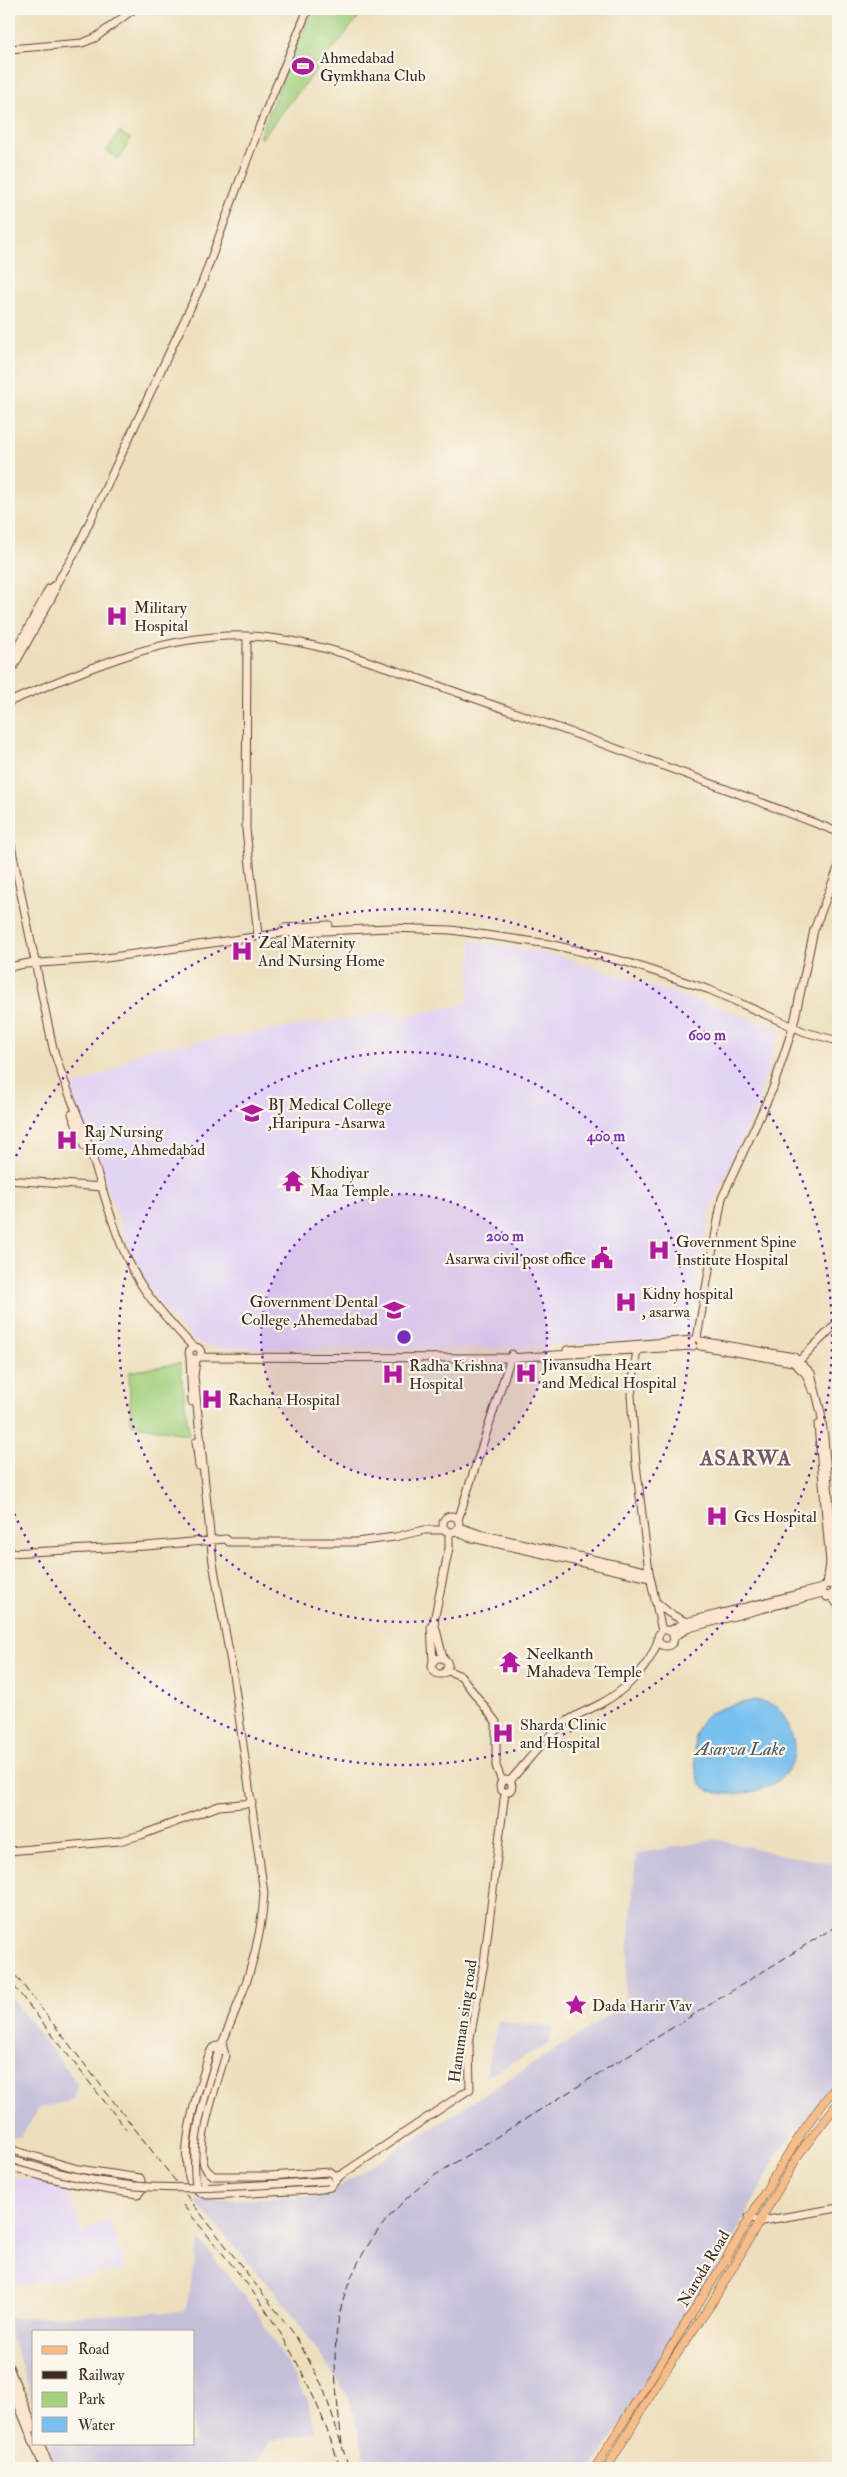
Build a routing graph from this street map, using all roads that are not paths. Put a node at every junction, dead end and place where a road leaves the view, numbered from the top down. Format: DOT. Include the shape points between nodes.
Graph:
graph roads {
  1 [pos="134,9"];
  2 [pos="308,9"];
  3 [pos="9,49"];
  4 [pos="56,584"];
  5 [pos="247,636"];
  6 [pos="9,664"];
  7 [pos="9,676"];
  8 [pos="9,702"];
  9 [pos="838,832"];
  10 [pos="9,836"];
  11 [pos="9,860"];
  12 [pos="838,868"];
  13 [pos="258,933"];
  14 [pos="31,964"];
  15 [pos="9,967"];
  16 [pos="793,1027"];
  17 [pos="838,1040"];
  18 [pos="9,1180"];
  19 [pos="100,1187"];
  20 [pos="838,1322"];
  21 [pos="696,1342"];
  22 [pos="637,1348"];
  23 [pos="195,1354"];
  24 [pos="511,1356"];
  25 [pos="798,1362"];
  26 [pos="452,1525"];
  27 [pos="424,1530"];
  28 [pos="209,1543"];
  29 [pos="9,1553"];
  30 [pos="9,1557"];
  31 [pos="834,1572"];
  32 [pos="649,1575"];
  33 [pos="826,1587"];
  34 [pos="835,1594"];
  35 [pos="654,1601"];
  36 [pos="838,1605"];
  37 [pos="756,1606"];
  38 [pos="434,1621"];
  39 [pos="686,1622"];
  40 [pos="668,1633"];
  41 [pos="658,1640"];
  42 [pos="666,1646"];
  43 [pos="654,1654"];
  44 [pos="443,1658"];
  45 [pos="433,1661"];
  46 [pos="446,1670"];
  47 [pos="506,1781"];
  48 [pos="252,1803"];
  49 [pos="9,1851"];
  50 [pos="222,2043"];
  51 [pos="838,2084"];
  52 [pos="838,2103"];
  53 [pos="9,2149"];
  54 [pos="9,2159"];
  55 [pos="203,2163"];
  56 [pos="187,2164"];
  57 [pos="9,2167"];
  58 [pos="339,2177"];
  59 [pos="196,2187"];
  60 [pos="838,2208"];
  61 [pos="749,2217"];
  62 [pos="762,2221"];
  63 [pos="9,2367"];
  64 [pos="9,2382"];
  65 [pos="32,2423"];
  66 [pos="32,2439"];
  67 [pos="34,2444"];
  68 [pos="40,2444"];
  69 [pos="44,2468"];
  70 [pos="50,2468"];
  71 [pos="595,2468"];
  72 [pos="607,2468"];
  1 -- 3 [label="street" via="96,38 82,43"];
  2 -- 4 [label="street" via="260,125 202,282 74,555"];
  4 -- 6 [label="street" via="49,589"];
  4 -- 7 [label="street"];
  5 -- 8 [label="street" via="146,649 88,668"];
  5 -- 9 [label="street" via="289,640 414,676 732,790"];
  5 -- 13 [label="street" via="246,830"];
  10 -- 14 [label="street"];
  11 -- 14 [label="street"];
  12 -- 16 [label="street" via="814,930"];
  13 -- 14 [label="street"];
  13 -- 16 [label="street" via="415,928 549,944 626,962 680,980"];
  14 -- 15 [label="street"];
  14 -- 19 [label="street" via="60,1073 83,1128"];
  16 -- 17 [label="street"];
  16 -- 21 [label="street" via="771,1095 724,1192"];
  18 -- 19 [label="street"];
  19 -- 23 [label="street" via="141,1285"];
  20 -- 25 [label="street"];
  21 -- 22 [label="street"];
  21 -- 25 [label="street" via="787,1355"];
  22 -- 24 [label="street"];
  22 -- 32 [label="street" via="632,1412"];
  23 -- 24 [label="street"];
  23 -- 28 [label="street" via="194,1376"];
  24 -- 26 [label="street"];
  25 -- 31 [label="street" via="811,1373 815,1382"];
  26 -- 27 [label="street"];
  26 -- 27 [label="street"];
  26 -- 32 [label="street"];
  26 -- 38 [label="street"];
  27 -- 28 [label="street" via="356,1542"];
  28 -- 29 [label="street"];
  28 -- 30 [label="street"];
  28 -- 48 [label="street"];
  31 -- 33 [label="street"];
  32 -- 35 [label="street"];
  33 -- 34 [label="street"];
  33 -- 34 [label="street"];
  33 -- 37 [label="street"];
  33 -- 37 [label="street"];
  34 -- 36 [label="street"];
  35 -- 39 [label="street"];
  35 -- 40 [label="street"];
  37 -- 39 [label="street"];
  37 -- 40 [label="street"];
  38 -- 44 [label="street"];
  38 -- 45 [label="street" via="431,1627"];
  39 -- 40 [label="street"];
  40 -- 41 [label="street"];
  40 -- 42 [label="street" via="672,1642"];
  41 -- 42 [label="street"];
  41 -- 43 [label="street"];
  42 -- 43 [label="street"];
  43 -- 47 [label="street" via="630,1683 616,1694 562,1724"];
  44 -- 45 [label="street"];
  44 -- 46 [label="street" via="447,1662"];
  45 -- 46 [label="street" via="435,1672"];
  46 -- 47 [label="street" via="461,1676 496,1722 496,1766"];
  47 -- 58 [label="street, Hanuman sing road" via="500,1788 505,1792 484,1963 469,2043 470,2089"];
  48 -- 49 [label="street" via="219,1806 119,1841"];
  48 -- 50 [label="street" via="264,1893 262,1930 248,1982"];
  50 -- 55 [label="street" via="225,2055 205,2134"];
  50 -- 56 [label="street" via="211,2050 196,2099"];
  50 -- 59 [label="street, bridge" via="193,2149"];
  51 -- 61 [label="main road, Naroda Road" via="794,2142"];
  52 -- 62 [label="main road, Naroda Road" via="799,2154"];
  53 -- 57 [label="street" via="78,2169 140,2178 143,2188 138,2194 101,2190 58,2182"];
  54 -- 59 [label="street, Hanuman sing road, bridge" via="101,2182 167,2188"];
  55 -- 56 [label="street"];
  55 -- 58 [label="street" via="214,2176 330,2172"];
  56 -- 58 [label="street" via="192,2184 199,2193 207,2195 330,2188"];
  58 -- 59 [label="street, Hanuman sing road, bridge" via="328,2181"];
  60 -- 62 [label="street"];
  61 -- 62 [label="street"];
  61 -- 71 [label="main road, Naroda Road"];
  62 -- 72 [label="main road, Naroda Road"];
  63 -- 65 [label="street"];
  64 -- 66 [label="street"];
  67 -- 69 [label="street"];
  68 -- 70 [label="street"];
}
